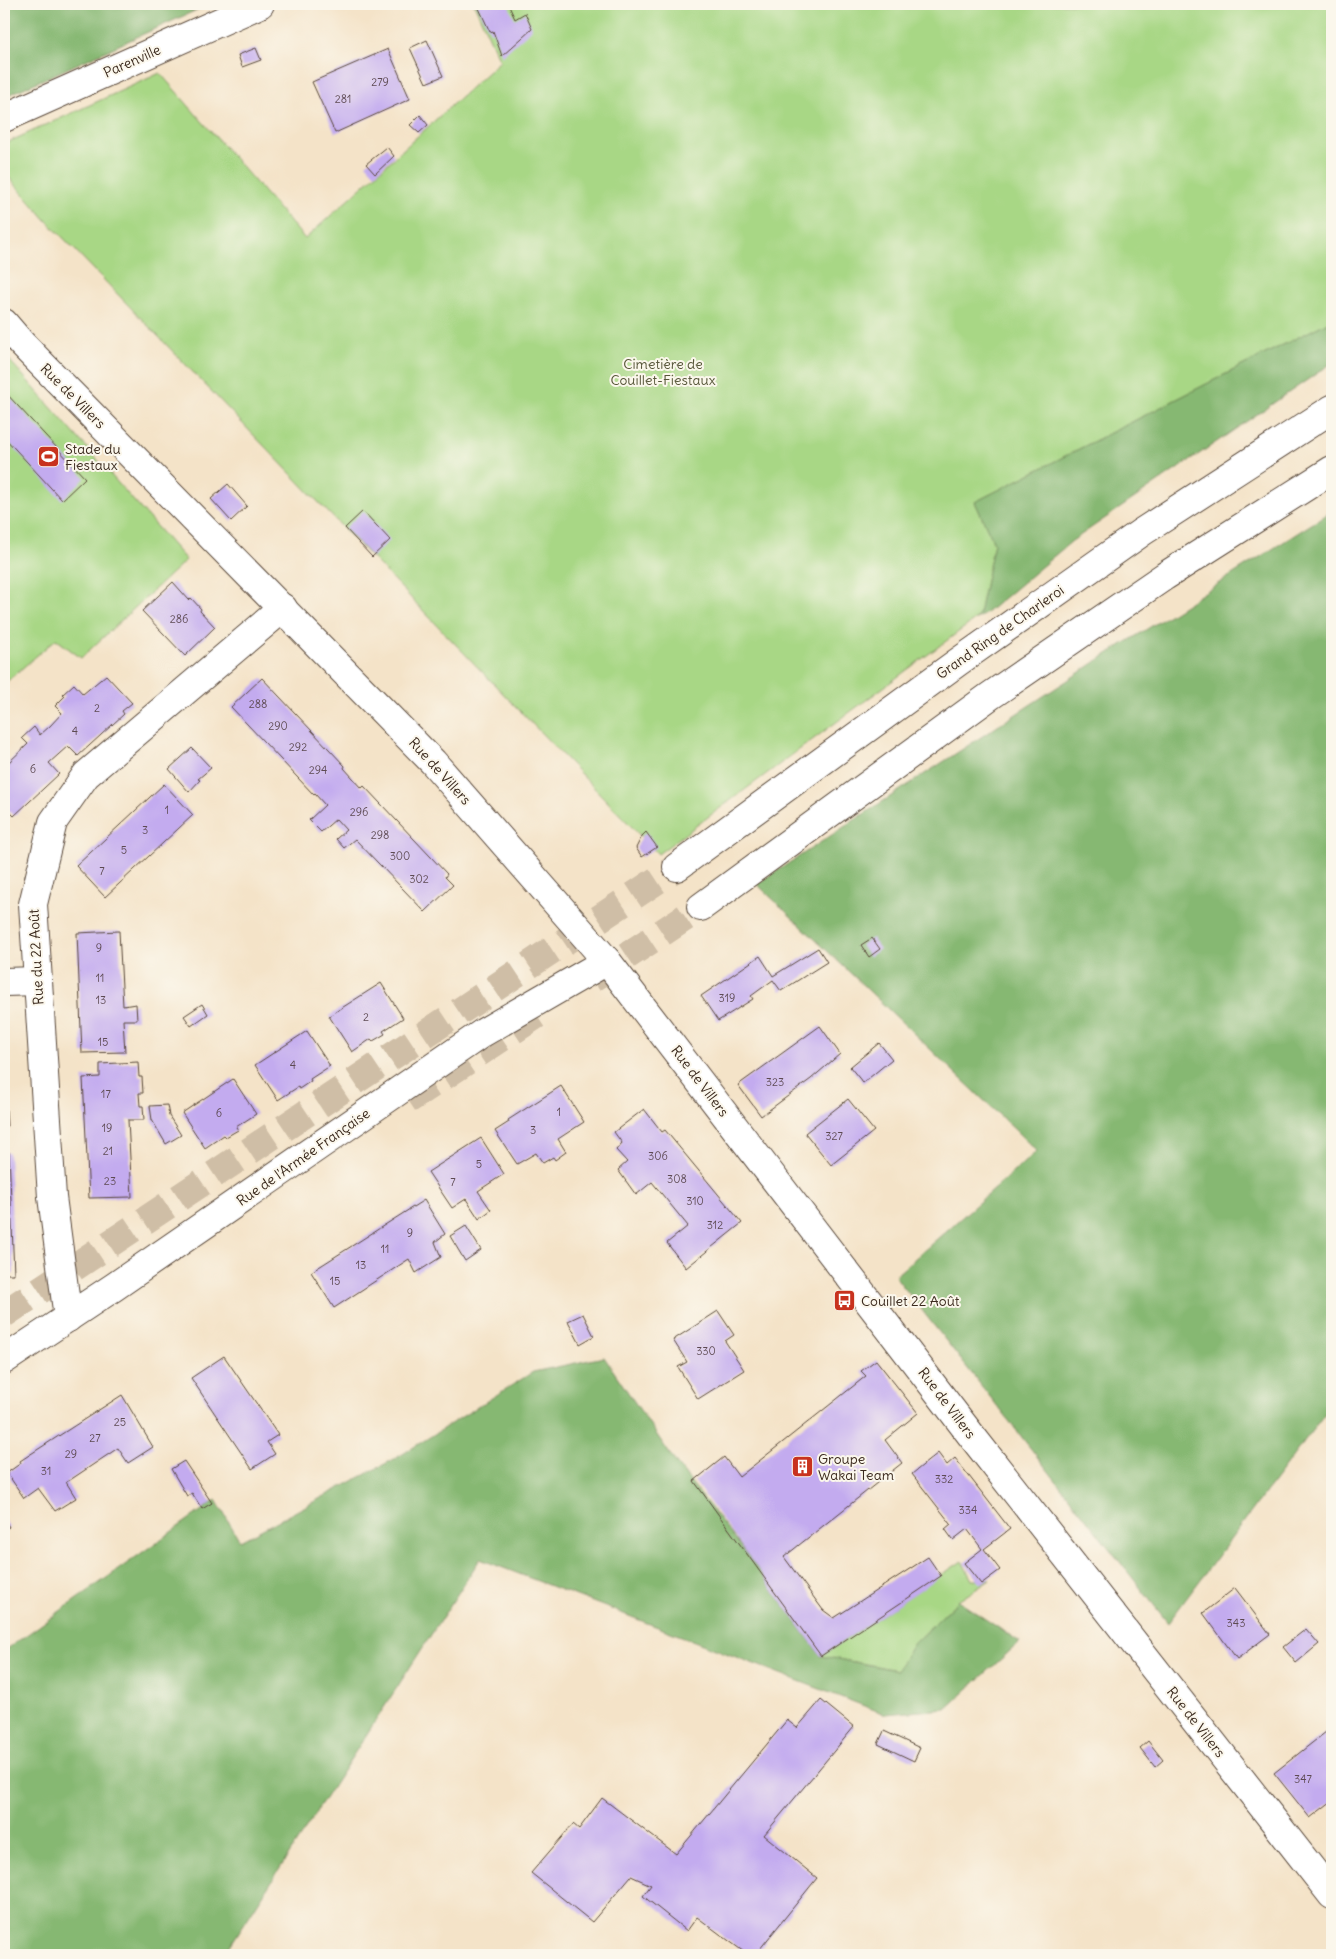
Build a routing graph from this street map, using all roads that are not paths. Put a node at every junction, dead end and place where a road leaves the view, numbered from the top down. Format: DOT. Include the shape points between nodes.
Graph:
graph roads {
  1 [pos="260,4"];
  2 [pos="4,118"];
  3 [pos="4,323"];
  4 [pos="1332,409"];
  5 [pos="1332,470"];
  6 [pos="283,608"];
  7 [pos="676,867"];
  8 [pos="701,907"];
  9 [pos="607,961"];
  10 [pos="38,981"];
  11 [pos="4,982"];
  12 [pos="68,1318"];
  13 [pos="4,1360"];
  14 [pos="1332,1895"];
  1 -- 2 [label="main road, Parenville"];
  3 -- 6 [label="main road, Rue de Villers"];
  4 -- 7 [label="main road, Grand Ring de Charleroi" via="1142,532"];
  5 -- 8 [label="main road" via="1165,576 998,691"];
  6 -- 9 [label="main road, Rue de Villers" via="433,762"];
  6 -- 10 [label="main road, Rue du 22 Août" via="86,775 53,822 32,904"];
  9 -- 12 [label="main road, Rue de l'Armée Française" via="484,1032"];
  9 -- 14 [label="main road, Rue de Villers" via="971,1435"];
  10 -- 11 [label="main road"];
  10 -- 12 [label="main road, Rue du 22 Août" via="52,1197"];
  12 -- 13 [label="main road, Rue de l'Armée Française"];
}
